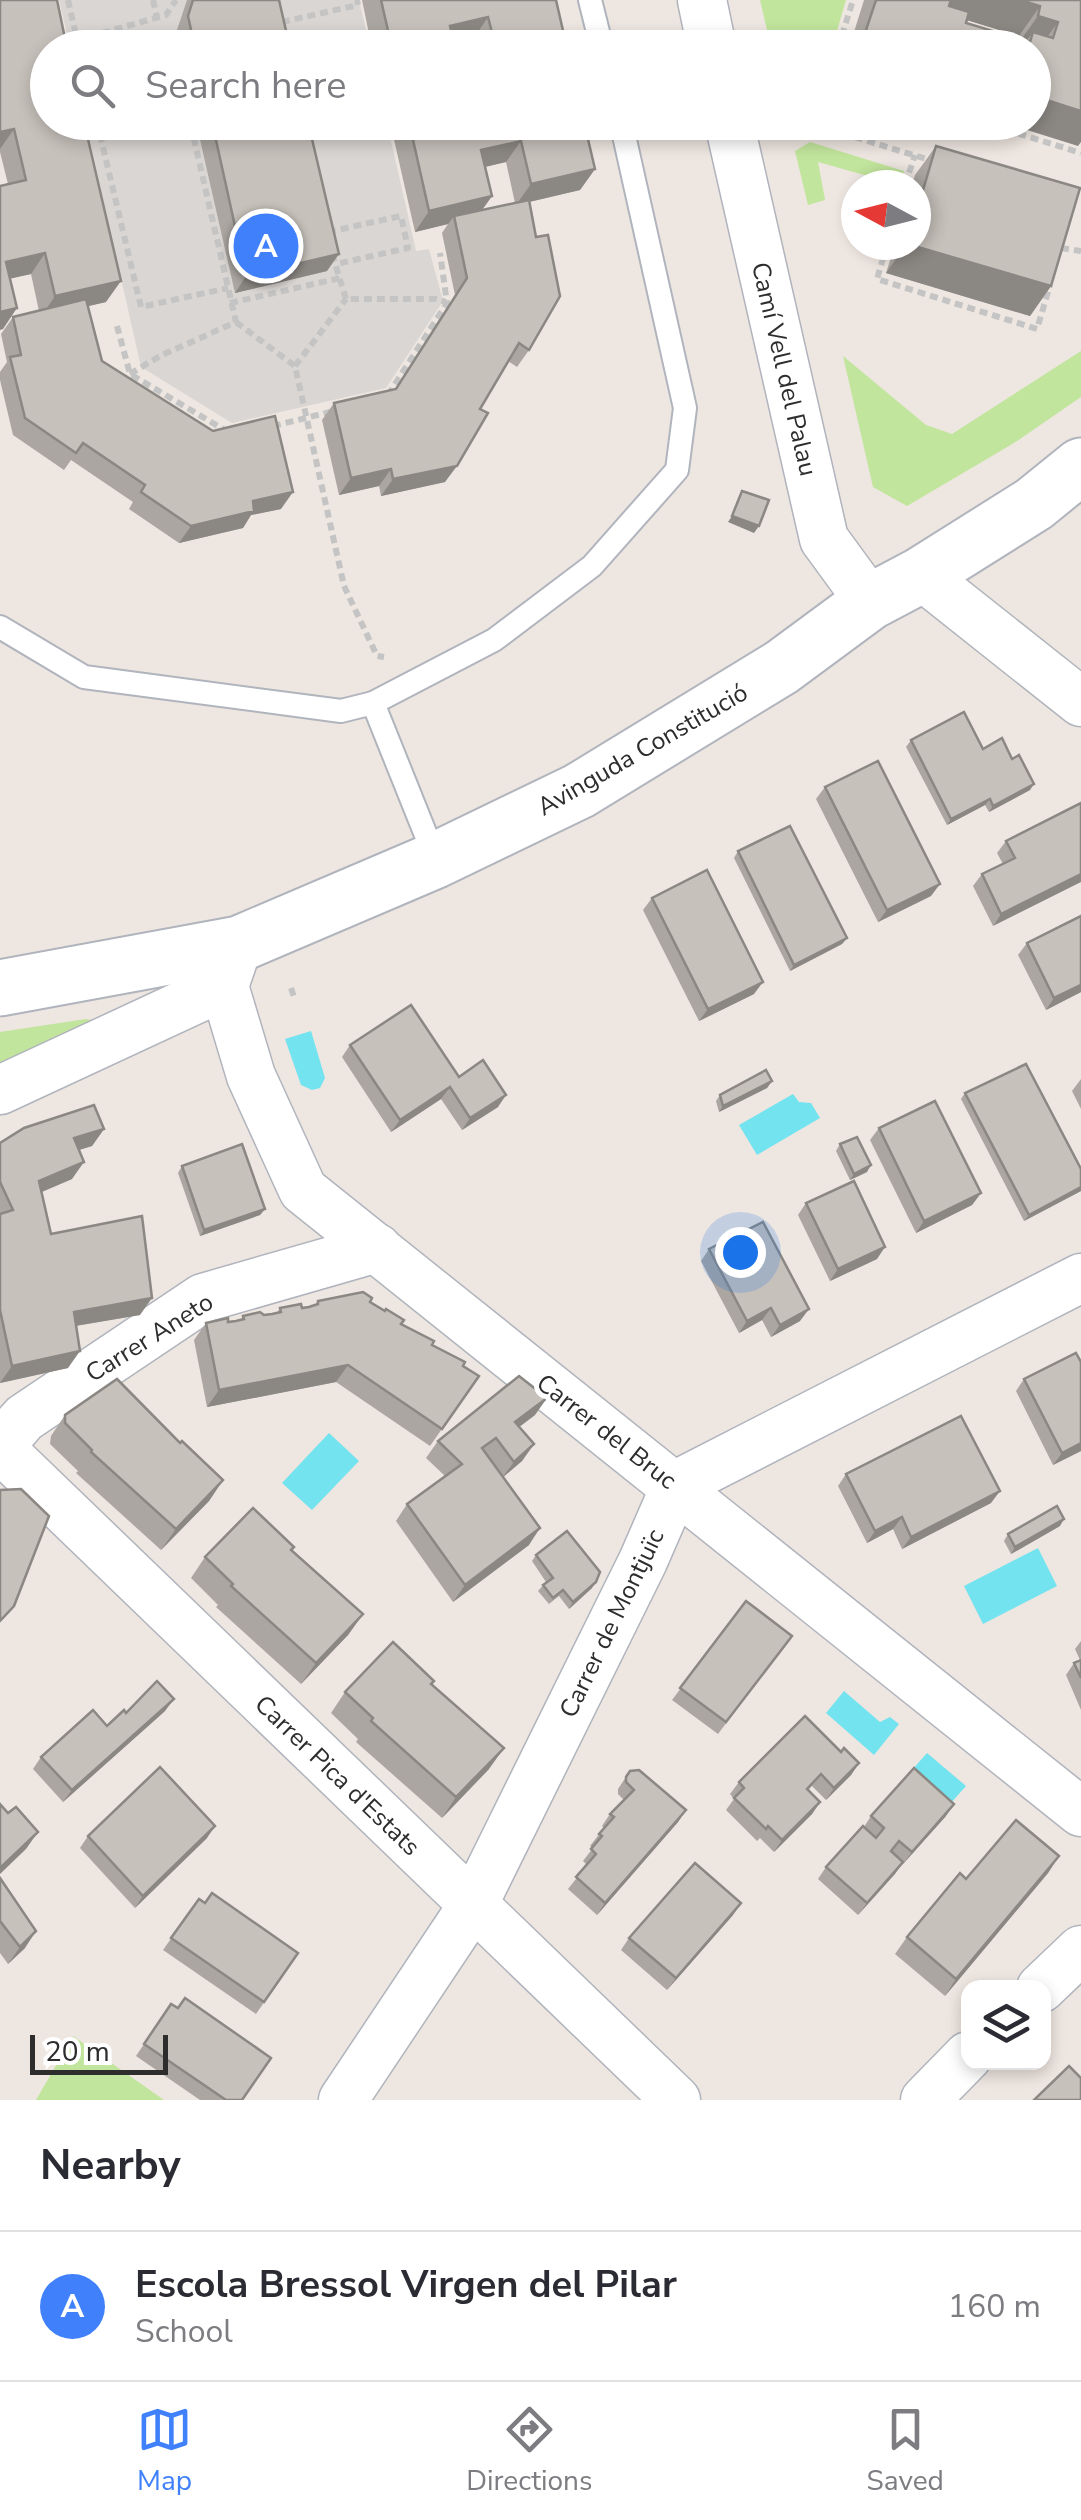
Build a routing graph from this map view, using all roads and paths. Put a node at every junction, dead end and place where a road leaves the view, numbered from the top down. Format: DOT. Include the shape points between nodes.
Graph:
graph roads {
  1 [pos="68,0"];
  2 [pos="153,0"];
  3 [pos="176,0"];
  4 [pos="357,0"];
  5 [pos="590,0"];
  6 [pos="702,0"];
  7 [pos="853,0"];
  8 [pos="157,17"];
  9 [pos="75,30"];
  10 [pos="119,30"];
  11 [pos="284,30"];
  12 [pos="598,30"];
  13 [pos="708,30"];
  14 [pos="844,30"];
  15 [pos="101,140"];
  16 [pos="194,140"];
  17 [pos="625,140"];
  18 [pos="733,140"];
  19 [pos="865,140"];
  20 [pos="1039,140"];
  21 [pos="1081,153"];
  22 [pos="915,155"];
  23 [pos="950,166"];
  24 [pos="910,170"];
  25 [pos="324,214"];
  26 [pos="328,232"];
  27 [pos="1065,232"];
  28 [pos="1061,248"];
  29 [pos="1081,251"];
  30 [pos="440,253"];
  31 [pos="882,260"];
  32 [pos="336,264"];
  33 [pos="1056,264"];
  34 [pos="340,278"];
  35 [pos="1051,280"];
  36 [pos="228,288"];
  37 [pos="346,299"];
  38 [pos="230,303"];
  39 [pos="447,303"];
  40 [pos="236,322"];
  41 [pos="117,326"];
  42 [pos="295,366"];
  43 [pos="130,374"];
  44 [pos="385,399"];
  45 [pos="338,410"];
  46 [pos="307,418"];
  47 [pos="270,427"];
  48 [pos="234,436"];
  49 [pos="1081,466"];
  50 [pos="921,575"];
  51 [pos="870,602"];
  52 [pos="0,628"];
  53 [pos="376,656"];
  54 [pos="1081,702"];
  55 [pos="373,703"];
  56 [pos="436,860"];
  57 [pos="231,965"];
  58 [pos="5,979"];
  59 [pos="291,988"];
  60 [pos="294,997"];
  61 [pos="0,1090"];
  62 [pos="377,1248"];
  63 [pos="1081,1278"];
  64 [pos="0,1447"];
  65 [pos="676,1486"];
  66 [pos="1081,1812"];
  67 [pos="473,1906"];
  68 [pos="1081,1950"];
  69 [pos="1050,1980"];
  70 [pos="961,2063"];
  71 [pos="343,2100"];
  72 [pos="676,2100"];
  73 [pos="925,2100"];
  1 -- 9 [label="path"];
  2 -- 8 [label="path"];
  3 -- 8 [label="path"];
  4 -- 11 [label="path" via="282,20"];
  5 -- 12 [label="lane"];
  6 -- 13 [label="street"];
  7 -- 14 [label="path"];
  8 -- 10 [label="path"];
  15 -- 36 [label="path" via="140,306"];
  16 -- 36 [label="path"];
  17 -- 55 [label="lane" via="685,408 678,470 592,566 494,640"];
  18 -- 51 [label="street, Camí Vell del Palau" via="824,539"];
  19 -- 22 [label="path"];
  20 -- 21 [label="path"];
  22 -- 23 [label="path"];
  22 -- 24 [label="path"];
  25 -- 26 [label="path"];
  26 -- 32 [label="path"];
  26 -- 32 [label="path" via="402,216 408,248"];
  27 -- 28 [label="path"];
  28 -- 29 [label="path"];
  28 -- 33 [label="path"];
  30 -- 39 [label="path"];
  31 -- 35 [label="path" via="876,278 1037,329"];
  32 -- 34 [label="path"];
  34 -- 37 [label="path"];
  34 -- 38 [label="path"];
  36 -- 38 [label="path"];
  37 -- 39 [label="path"];
  37 -- 42 [label="path"];
  38 -- 40 [label="path"];
  39 -- 44 [label="path"];
  40 -- 42 [label="path"];
  40 -- 43 [label="path"];
  41 -- 43 [label="path"];
  42 -- 46 [label="path"];
  43 -- 48 [label="path"];
  45 -- 46 [label="path"];
  46 -- 47 [label="path"];
  46 -- 53 [label="path" via="344,586"];
  49 -- 50 [label="street, Avinguda Constitució"];
  50 -- 51 [label="street, Avinguda Constitució"];
  50 -- 54 [label="street"];
  51 -- 56 [label="street, Avinguda Constitució" via="782,667 579,791"];
  52 -- 55 [label="lane" via="84,677 341,711"];
  55 -- 56 [label="lane"];
  56 -- 57 [label="street, Avinguda Constitució"];
  57 -- 58 [label="street, Avinguda Constitució"];
  57 -- 61 [label="street"];
  57 -- 62 [label="street, Carrer del Bruc" via="251,1076 303,1190"];
  59 -- 60 [label="path"];
  62 -- 64 [label="street, Carrer Aneto" via="203,1298 24,1418"];
  62 -- 65 [label="street, Carrer del Bruc"];
  63 -- 65 [label="street"];
  64 -- 67 [label="street, Carrer Pica d'Estats"];
  65 -- 66 [label="street, Carrer del Bruc"];
  65 -- 67 [label="street, Carrer de Montjuïc"];
  67 -- 71 [label="street, Carrer de Montjuïc"];
  67 -- 72 [label="street, Carrer Pica d'Estats"];
  68 -- 69 [label="street"];
  70 -- 73 [label="street"];
}
